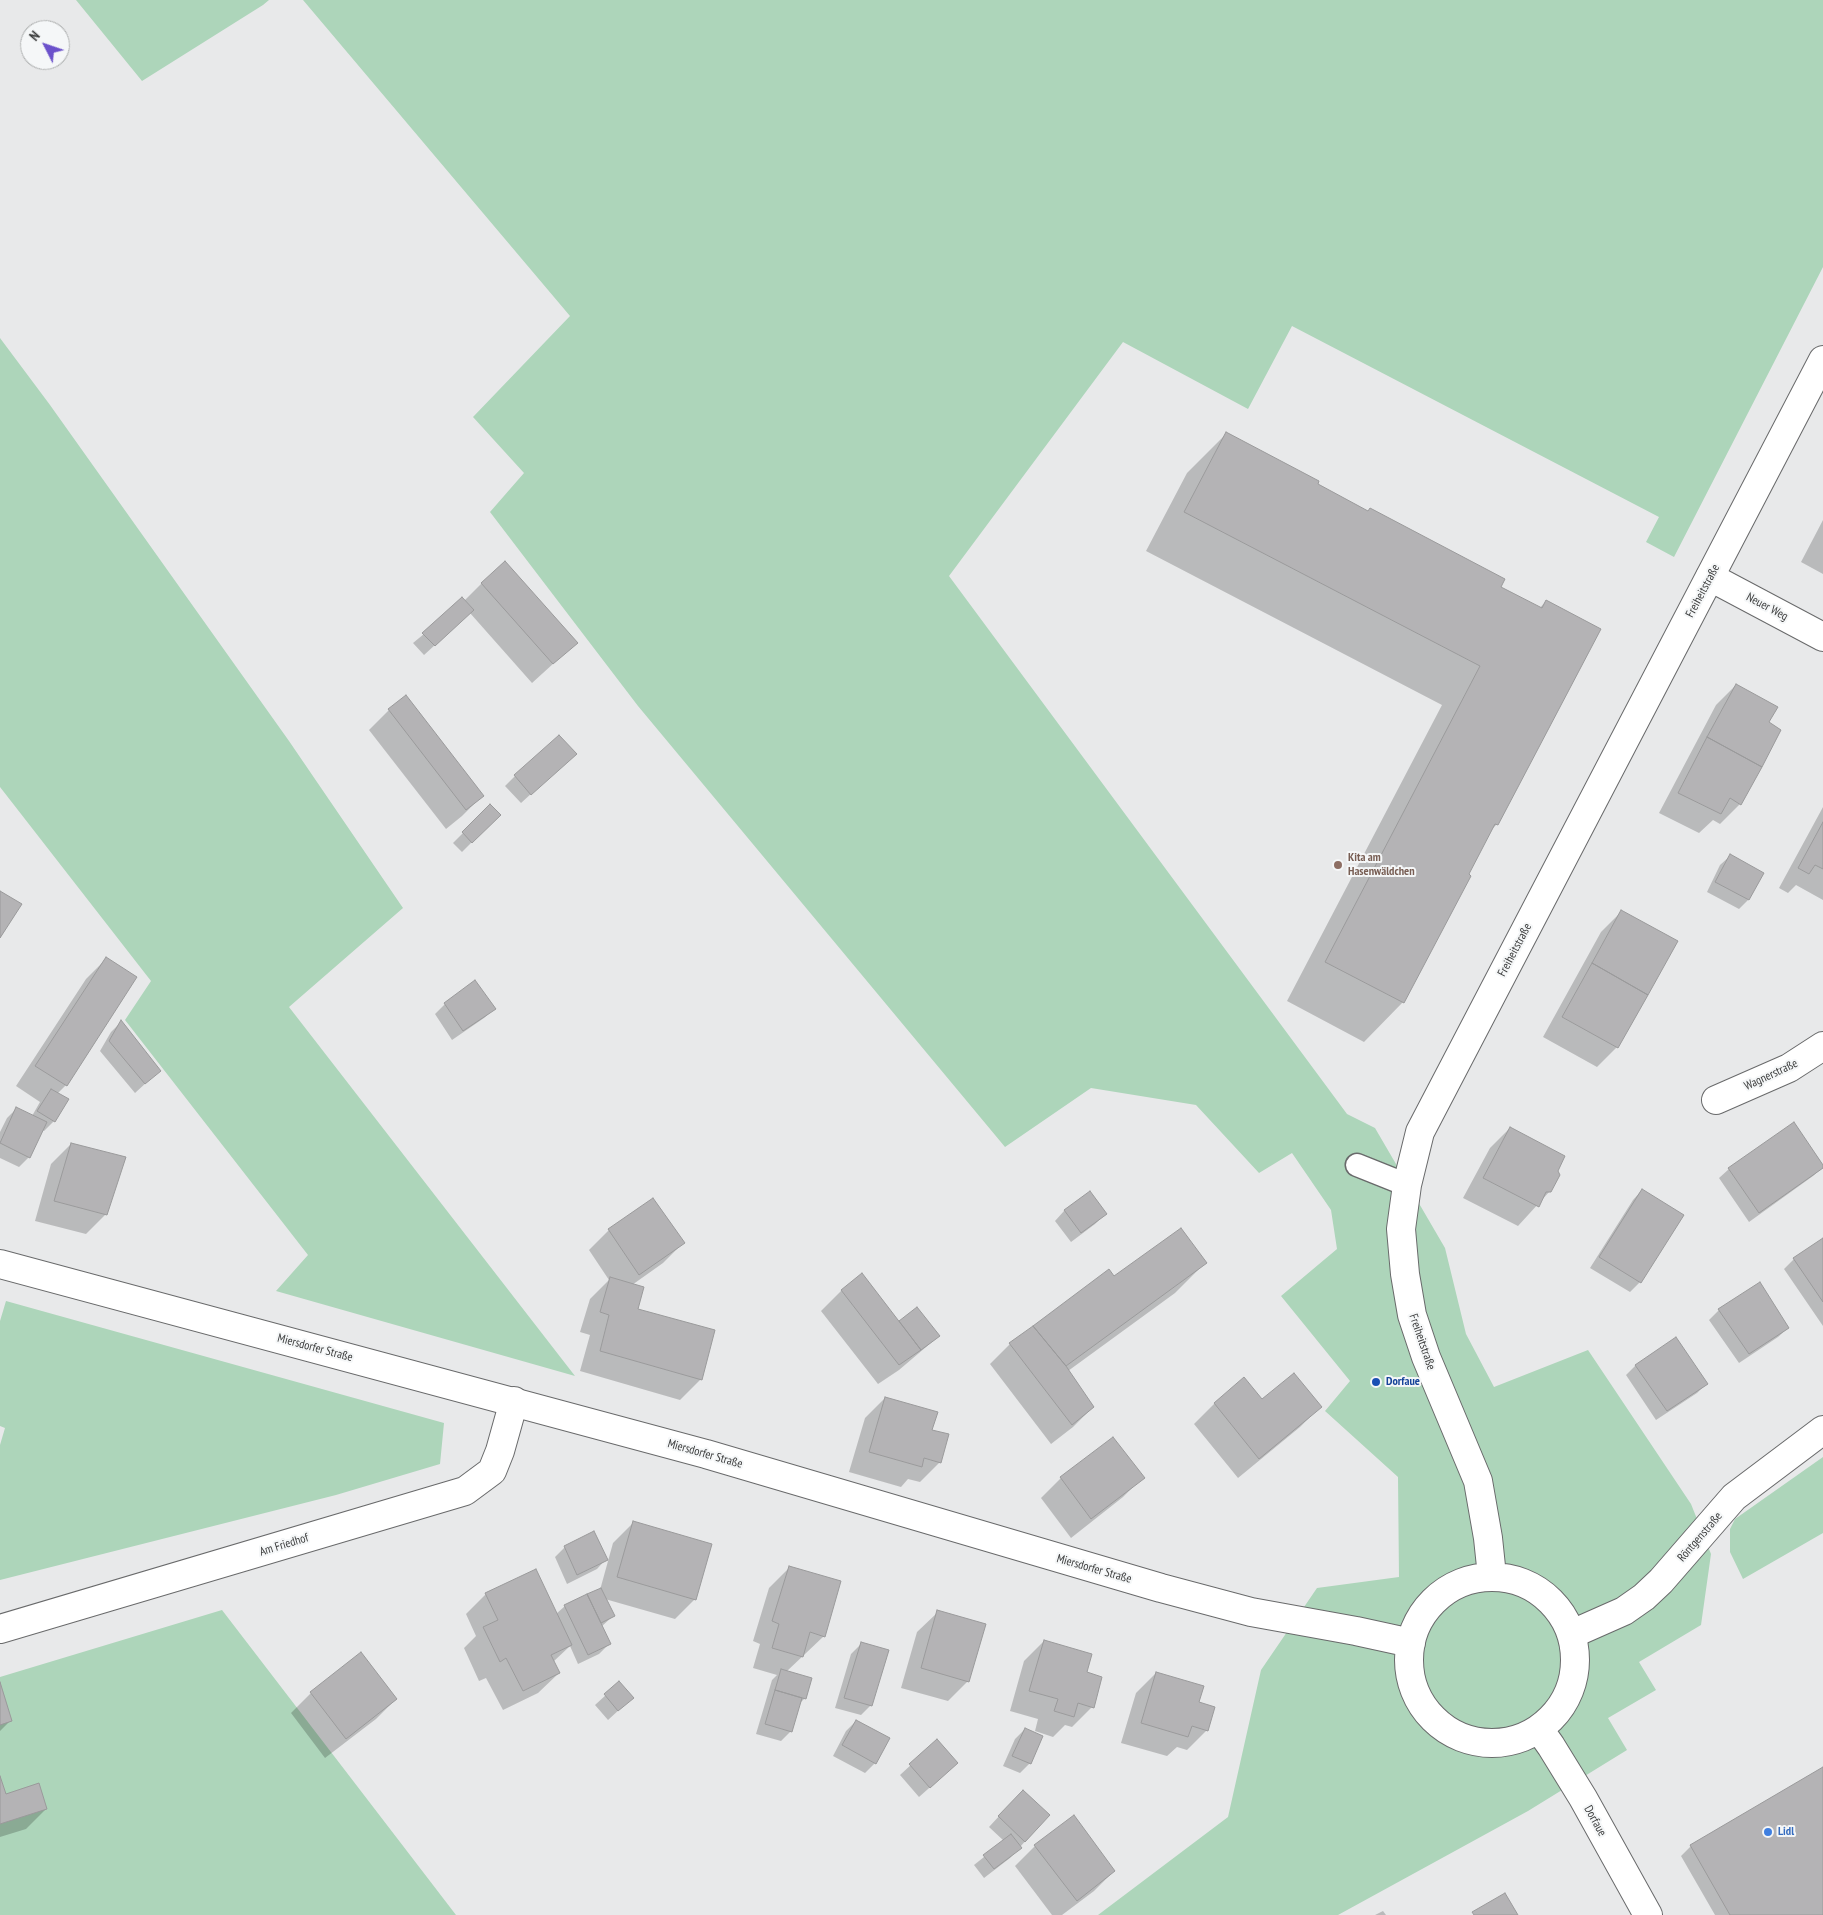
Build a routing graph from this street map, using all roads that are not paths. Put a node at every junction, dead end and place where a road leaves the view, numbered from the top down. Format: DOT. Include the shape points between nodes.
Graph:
graph roads {
  1 [pos="1823,360"];
  2 [pos="1710,577"];
  3 [pos="1823,637"];
  4 [pos="1823,1046"];
  5 [pos="1716,1100"];
  6 [pos="1357,1165"];
  7 [pos="1407,1185"];
  8 [pos="0,1264"];
  9 [pos="514,1401"];
  10 [pos="1823,1430"];
  11 [pos="1492,1576"];
  12 [pos="0,1629"];
  13 [pos="1572,1634"];
  14 [pos="1411,1643"];
  15 [pos="1539,1729"];
  16 [pos="1648,1915"];
  1 -- 2 [label="street, Freiheitstraße"];
  2 -- 3 [label="street, Neuer Weg"];
  2 -- 7 [label="street, Freiheitstraße" via="1420,1132"];
  4 -- 5 [label="street, Wagnerstraße" via="1789,1068"];
  6 -- 7 [label="lane"];
  7 -- 11 [label="street, Freiheitstraße" via="1401,1229 1412,1315 1478,1482"];
  8 -- 9 [label="street, Miersdorfer Straße"];
  9 -- 12 [label="street, Am Friedhof" via="492,1471 465,1490"];
  9 -- 14 [label="street, Miersdorfer Straße" via="1161,1588 1252,1612"];
  10 -- 13 [label="street, Röntgenstraße" via="1734,1497 1644,1597 1624,1611"];
  11 -- 13 [label="street" via="1526,1583 1542,1592 1565,1618"];
  11 -- 14 [label="street" via="1459,1583 1445,1591 1422,1615"];
  13 -- 15 [label="street" via="1576,1669 1571,1687 1564,1703"];
  14 -- 15 [label="street" via="1409,1662 1418,1699 1442,1726 1456,1735 1490,1743 1508,1742"];
  15 -- 16 [label="street, Dorfaue" via="1583,1798"];
}
